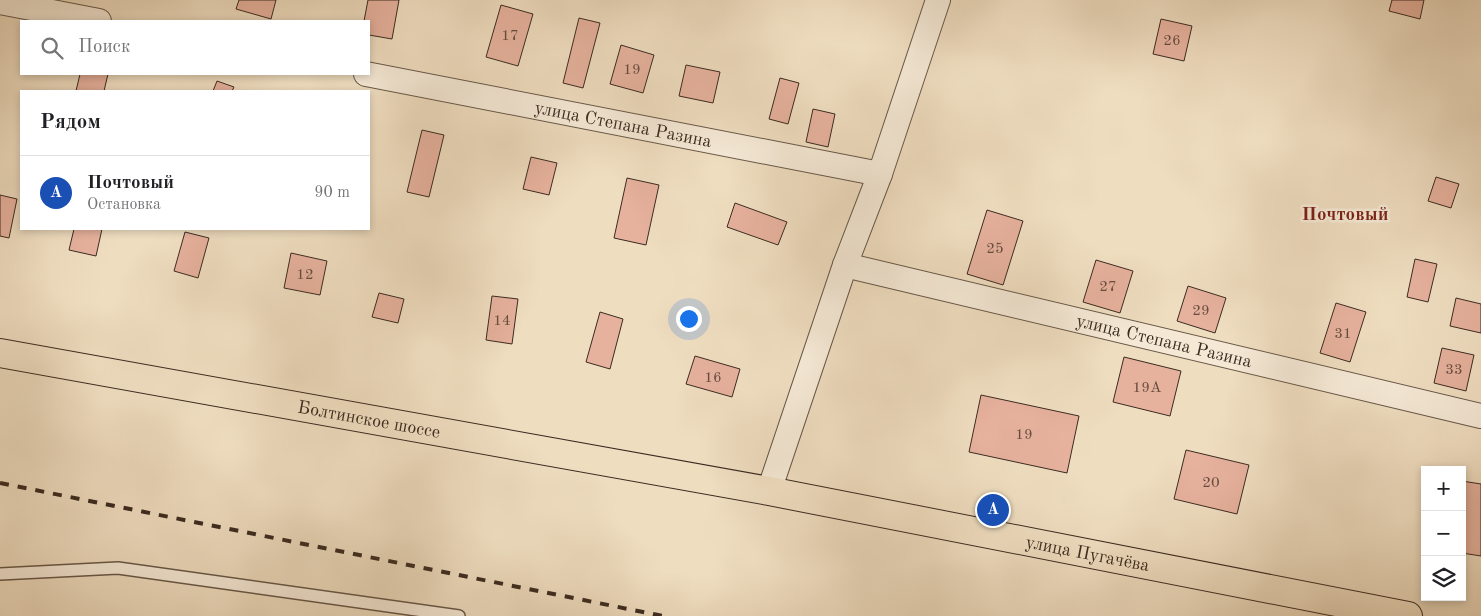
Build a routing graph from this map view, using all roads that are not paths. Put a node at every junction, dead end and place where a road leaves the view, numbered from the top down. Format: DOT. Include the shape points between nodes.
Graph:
graph roads {
  1 [pos="938,0"];
  2 [pos="0,2"];
  3 [pos="93,20"];
  4 [pos="370,75"];
  5 [pos="880,174"];
  6 [pos="845,265"];
  7 [pos="0,353"];
  8 [pos="1481,416"];
  9 [pos="739,486"];
  10 [pos="769,491"];
  11 [pos="0,574"];
  12 [pos="459,616"];
  13 [pos="1408,616"];
  1 -- 5 [label="street"];
  2 -- 3 [label="street"];
  4 -- 5 [label="street, улица Степана Разина"];
  5 -- 6 [label="street"];
  6 -- 8 [label="street, улица Степана Разина"];
  6 -- 10 [label="street"];
  7 -- 9 [label="main road, Болтинское шоссе"];
  9 -- 10 [label="main road, улица Пугачёва"];
  10 -- 13 [label="main road, улица Пугачёва"];
  11 -- 12 [label="lane" via="118,568"];
}
